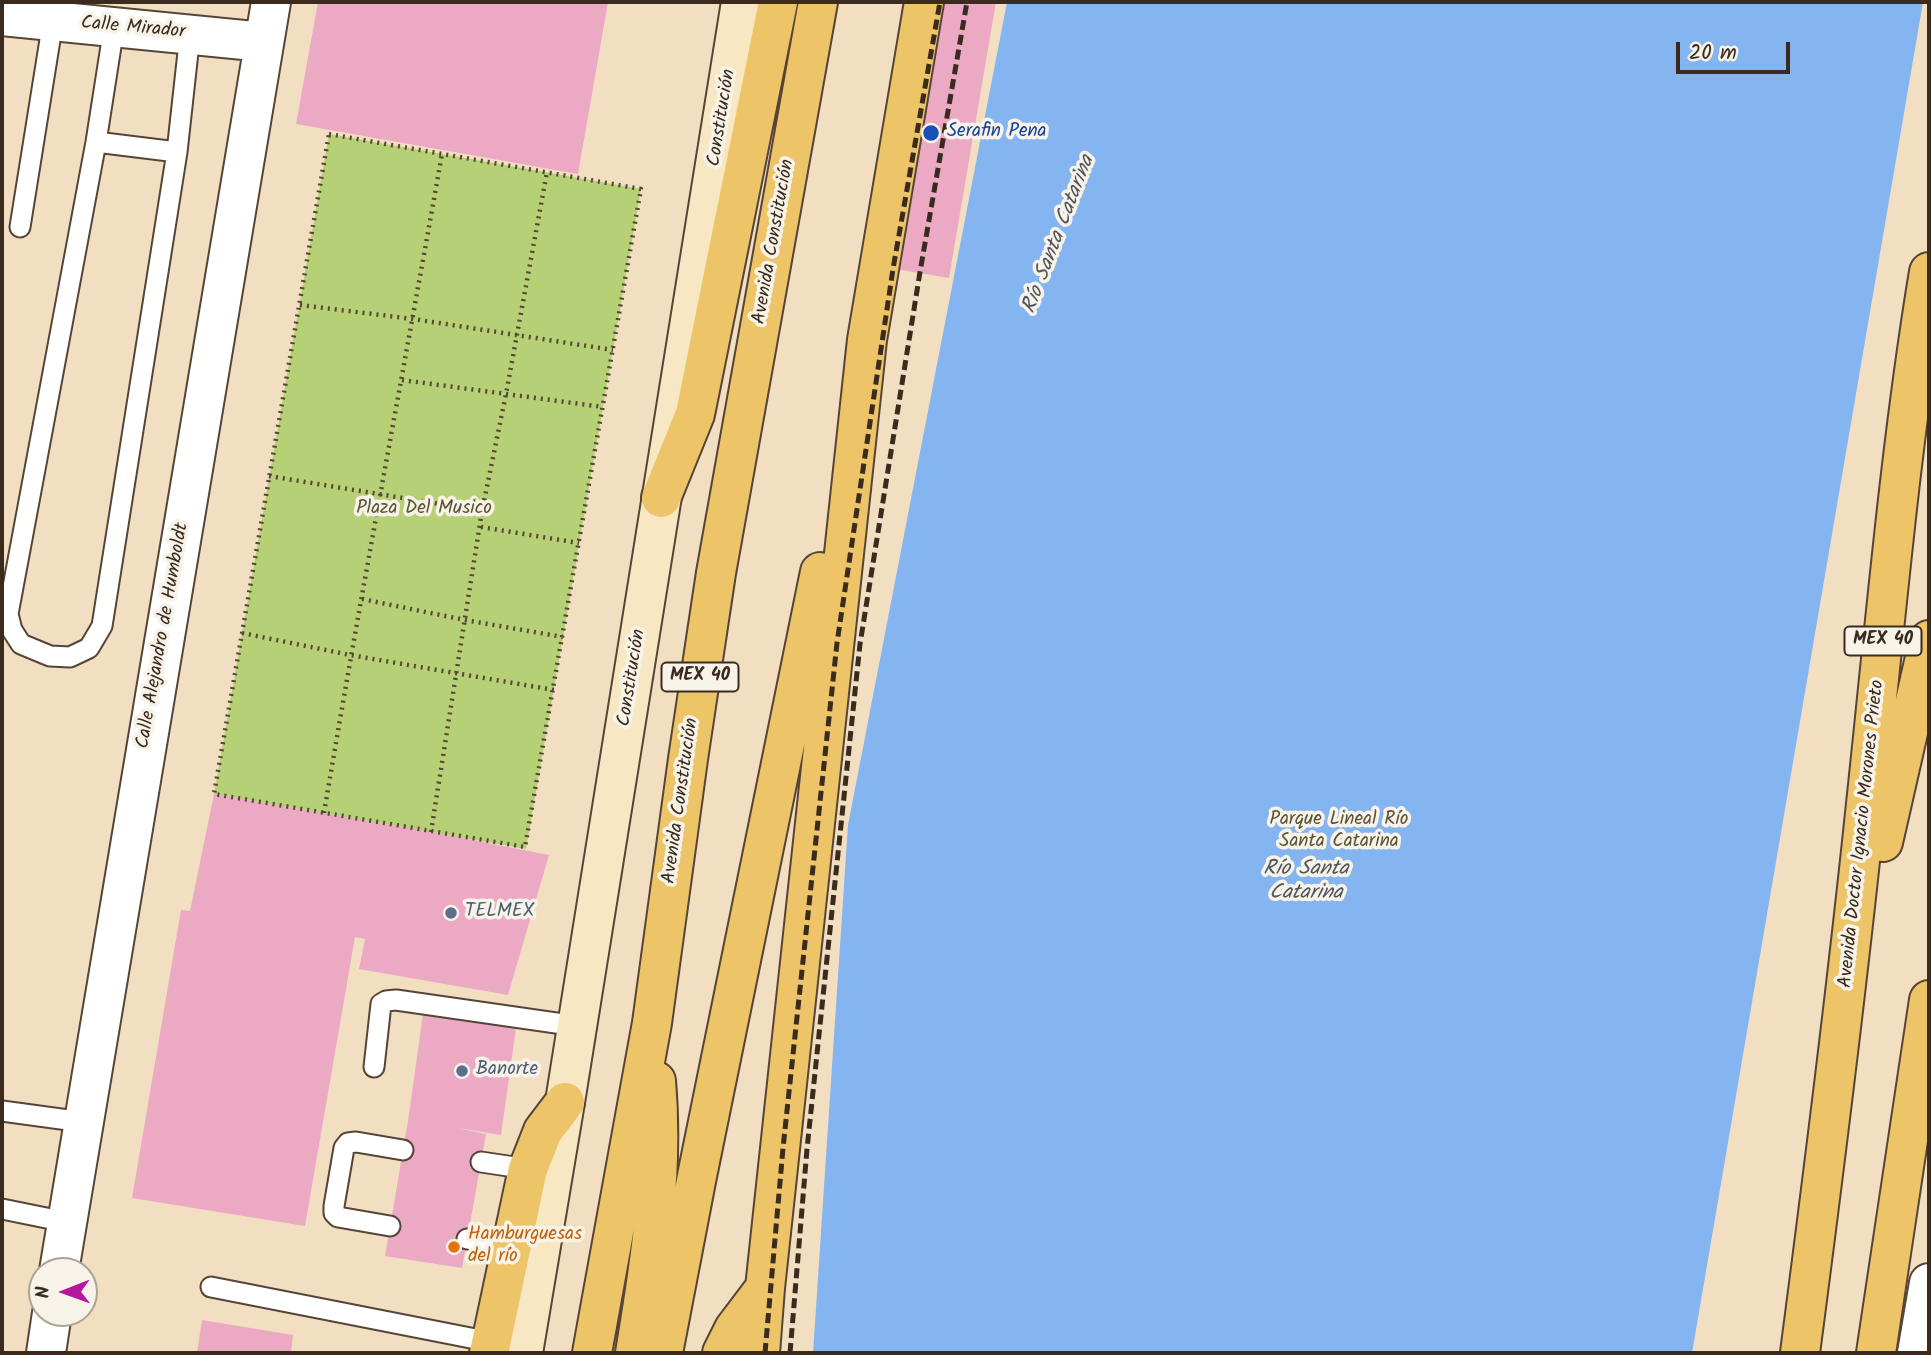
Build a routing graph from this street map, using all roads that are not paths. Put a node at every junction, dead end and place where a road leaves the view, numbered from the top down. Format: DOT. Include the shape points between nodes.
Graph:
graph roads {
  1 [pos="271,2"];
  2 [pos="741,2"];
  3 [pos="778,2"];
  4 [pos="818,2"];
  5 [pos="924,2"];
  6 [pos="2,16"];
  7 [pos="53,21"];
  8 [pos="114,27"];
  9 [pos="190,34"];
  10 [pos="264,42"];
  11 [pos="96,142"];
  12 [pos="177,152"];
  13 [pos="20,228"];
  14 [pos="1929,272"];
  15 [pos="867,340"];
  16 [pos="661,498"];
  17 [pos="1929,640"];
  18 [pos="1929,1000"];
  19 [pos="1844,1011"];
  20 [pos="652,1023"];
  21 [pos="577,1026"];
  22 [pos="374,1067"];
  23 [pos="565,1102"];
  24 [pos="2,1111"];
  25 [pos="83,1122"];
  26 [pos="403,1150"];
  27 [pos="481,1163"];
  28 [pos="528,1169"];
  29 [pos="2,1209"];
  30 [pos="66,1223"];
  31 [pos="390,1226"];
  32 [pos="467,1239"];
  33 [pos="512,1247"];
  34 [pos="61,1257"];
  35 [pos="1929,1283"];
  36 [pos="211,1287"];
  37 [pos="765,1288"];
  38 [pos="50,1327"];
  39 [pos="501,1349"];
  40 [pos="46,1353"];
  41 [pos="592,1353"];
  42 [pos="635,1353"];
  43 [pos="663,1353"];
  44 [pos="722,1353"];
  45 [pos="760,1353"];
  46 [pos="1800,1353"];
  47 [pos="1876,1353"];
  48 [pos="1917,1353"];
  1 -- 10 [label="street, Calle Alejandro de Humboldt"];
  2 -- 16 [label="street, Constitución"];
  3 -- 16 [label="main road" via="695,414"];
  4 -- 20 [label="main road, Avenida Constitución / MEX 40" via="716,573"];
  5 -- 15 [label="main road"];
  6 -- 7 [label="street, Calle Mirador"];
  7 -- 8 [label="street, Calle Mirador"];
  7 -- 13 [label="lane"];
  8 -- 9 [label="street, Calle Mirador"];
  8 -- 11 [label="lane"];
  9 -- 10 [label="street, Calle Mirador"];
  9 -- 12 [label="lane"];
  10 -- 25 [label="street, Calle Alejandro de Humboldt"];
  11 -- 12 [label="lane"];
  11 -- 12 [label="lane" via="8,614 21,645 50,656 70,657 89,648 102,626"];
  14 -- 19 [label="main road, Avenida Doctor Ignacio Morones Prieto / MEX 40" via="1904,449"];
  15 -- 37 [label="main road"];
  15 -- 43 [label="main road"];
  16 -- 21 [label="street, Constitución"];
  17 -- 19 [label="main road, MEX 40"];
  18 -- 47 [label="main road"];
  19 -- 46 [label="main road, Avenida Doctor Ignacio Morones Prieto / MEX 40"];
  20 -- 41 [label="main road, Avenida Constitución / MEX 40"];
  20 -- 42 [label="main road" via="659,1165"];
  21 -- 22 [label="lane" via="386,1001 381,1004"];
  21 -- 23 [label="street, Constitución"];
  23 -- 28 [label="main road" via="543,1131"];
  23 -- 39 [label="street, Constitución"];
  24 -- 25 [label="lane"];
  25 -- 30 [label="street, Calle Alejandro de Humboldt"];
  26 -- 31 [label="lane" via="348,1143 334,1206 338,1217"];
  27 -- 28 [label="lane"];
  28 -- 33 [label="main road"];
  29 -- 30 [label="lane"];
  30 -- 34 [label="street, Calle Alejandro de Humboldt"];
  32 -- 33 [label="lane"];
  33 -- 39 [label="main road"];
  35 -- 48 [label="street"];
  36 -- 39 [label="lane"];
  37 -- 44 [label="main road"];
  37 -- 45 [label="main road"];
  38 -- 40 [label="street"];
}
